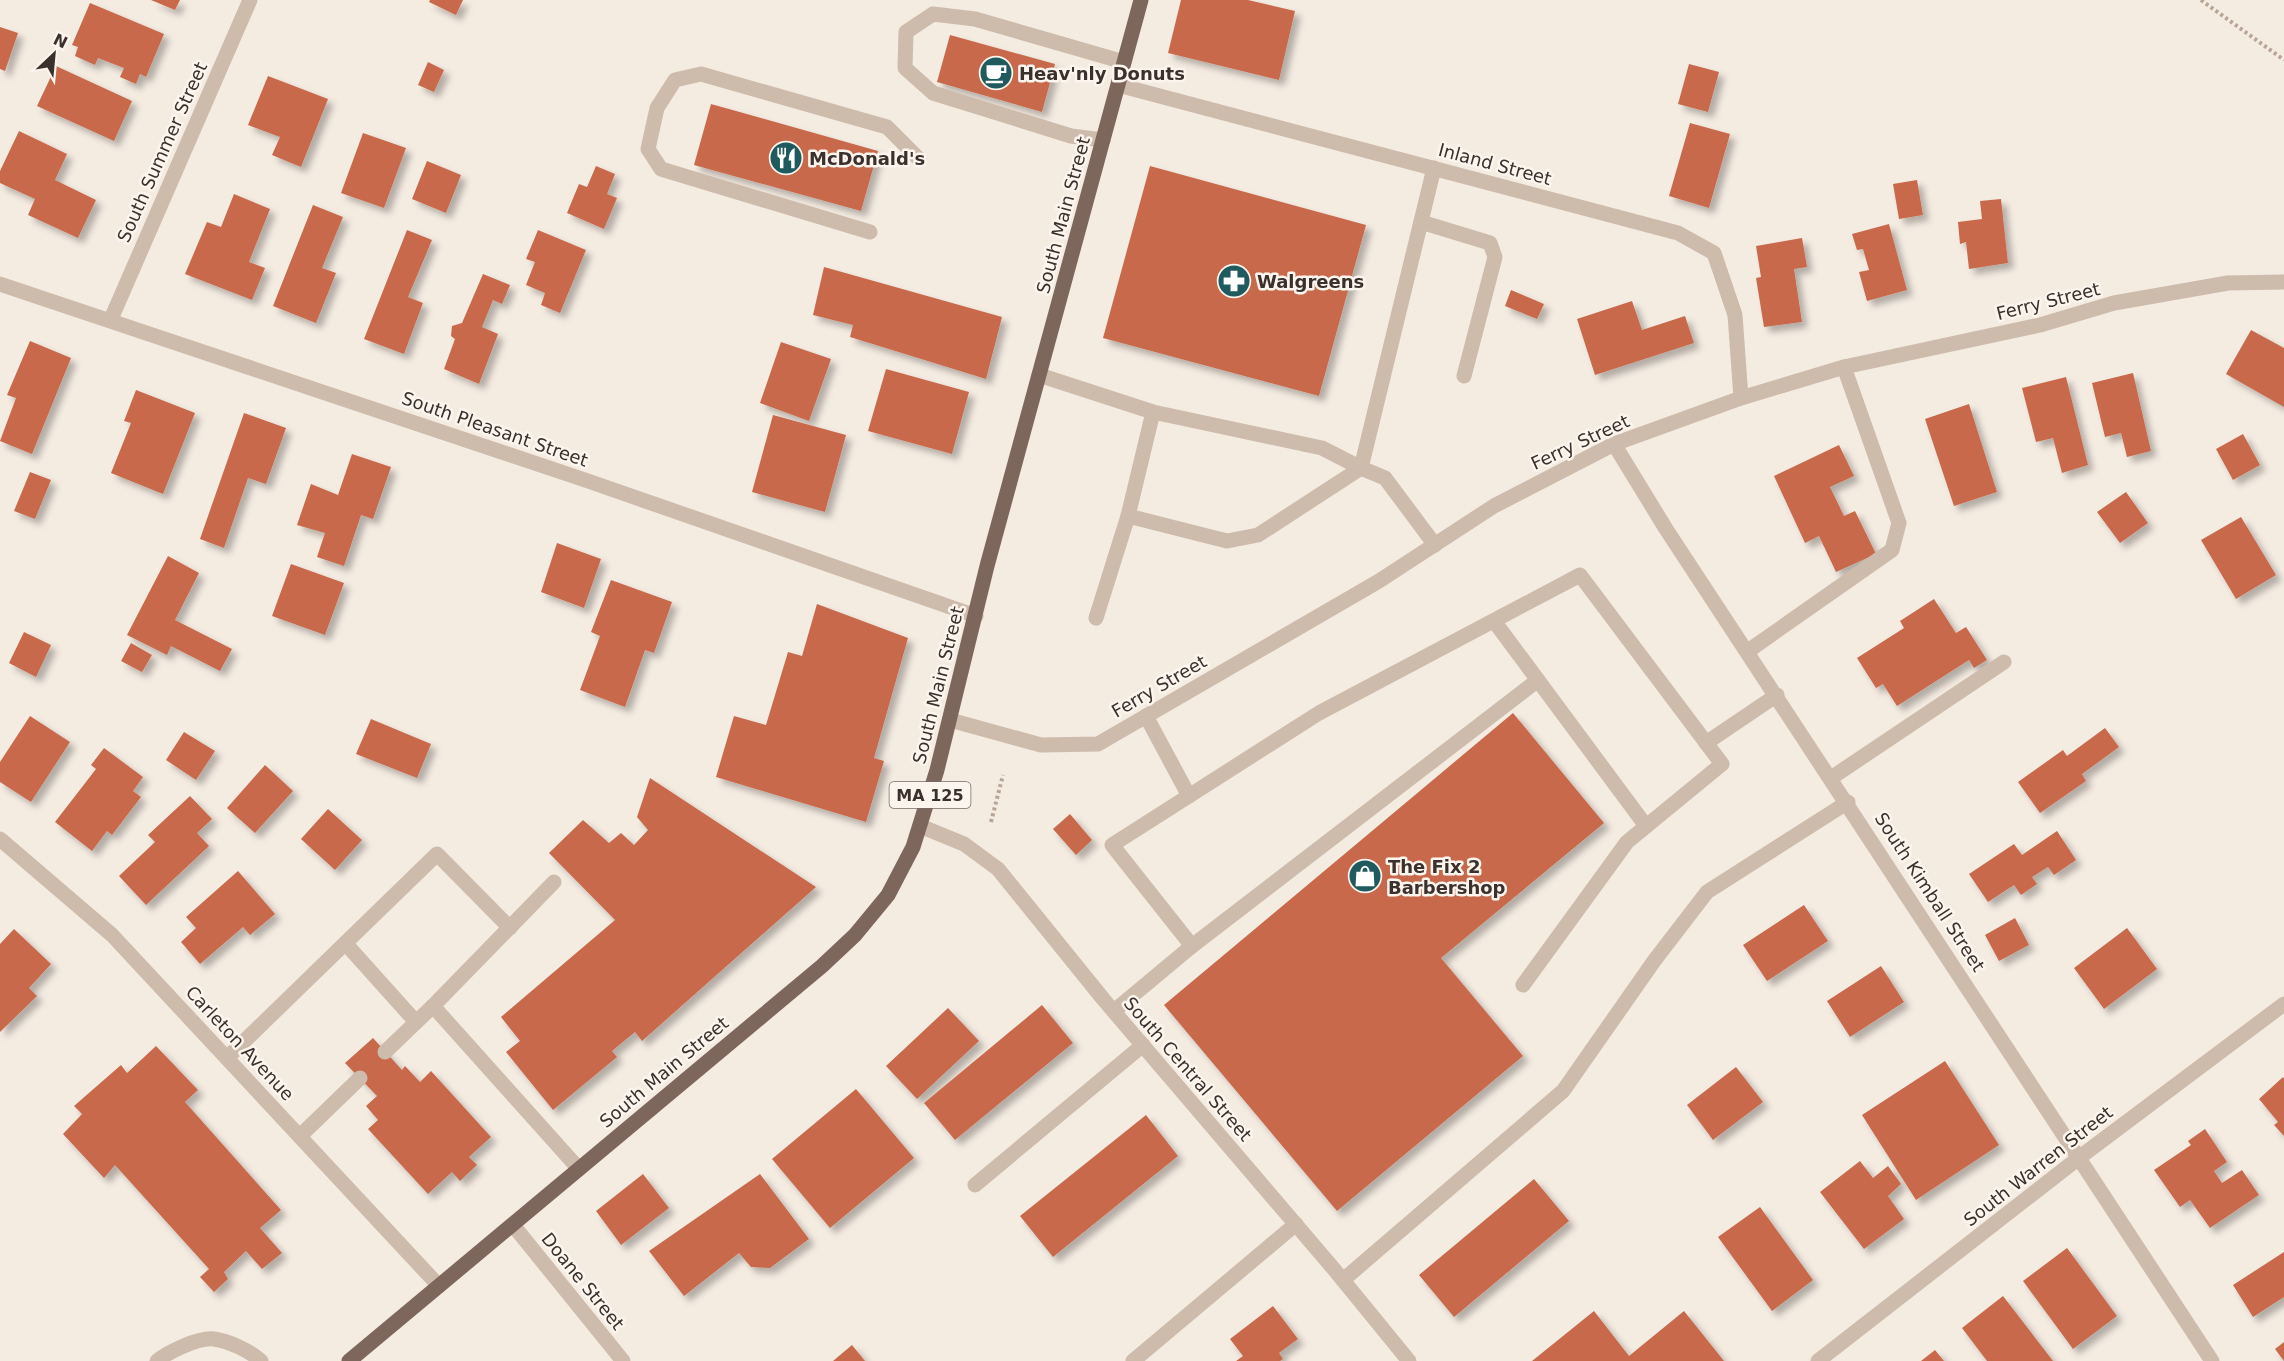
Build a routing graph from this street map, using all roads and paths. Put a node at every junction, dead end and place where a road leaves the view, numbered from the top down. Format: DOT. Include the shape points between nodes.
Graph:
graph roads {
  1 [pos="250,0"];
  2 [pos="1141,0"];
  3 [pos="2201,0"];
  4 [pos="2284,60"];
  5 [pos="1124,63"];
  6 [pos="1118,85"];
  7 [pos="1103,140"];
  8 [pos="919,159"];
  9 [pos="1434,168"];
  10 [pos="1421,222"];
  11 [pos="870,232"];
  12 [pos="2283,282"];
  13 [pos="0,284"];
  14 [pos="111,319"];
  15 [pos="1845,367"];
  16 [pos="1039,375"];
  17 [pos="1464,376"];
  18 [pos="1741,398"];
  19 [pos="1153,412"];
  20 [pos="1614,444"];
  21 [pos="1361,468"];
  22 [pos="1128,516"];
  23 [pos="1435,545"];
  24 [pos="975,616"];
  25 [pos="1096,618"];
  26 [pos="1494,621"];
  27 [pos="1748,651"];
  28 [pos="2004,662"];
  29 [pos="1538,680"];
  30 [pos="1777,694"];
  31 [pos="1146,716"];
  32 [pos="950,720"];
  33 [pos="1706,742"];
  34 [pos="1003,775"];
  35 [pos="1831,778"];
  36 [pos="1189,796"];
  37 [pos="1848,802"];
  38 [pos="991,822"];
  39 [pos="920,826"];
  40 [pos="1646,826"];
  41 [pos="0,839"];
  42 [pos="554,882"];
  43 [pos="510,928"];
  44 [pos="346,944"];
  45 [pos="1192,946"];
  46 [pos="1523,985"];
  47 [pos="2284,1004"];
  48 [pos="433,1006"];
  49 [pos="1113,1011"];
  50 [pos="416,1022"];
  51 [pos="1143,1045"];
  52 [pos="385,1052"];
  53 [pos="227,1058"];
  54 [pos="360,1078"];
  55 [pos="300,1136"];
  56 [pos="2079,1157"];
  57 [pos="579,1169"];
  58 [pos="975,1185"];
  59 [pos="1296,1224"];
  60 [pos="513,1225"];
  61 [pos="1343,1280"];
  62 [pos="439,1286"];
  63 [pos="157,1361"];
  64 [pos="261,1361"];
  65 [pos="349,1361"];
  66 [pos="623,1361"];
  67 [pos="1133,1361"];
  68 [pos="1408,1361"];
  69 [pos="1818,1361"];
  70 [pos="2212,1361"];
  1 -- 14 [label="street, South Summer Street"];
  2 -- 5 [label="main road, South Main Street / MA 125"];
  3 -- 4 [label="path"];
  5 -- 6 [label="main road, South Main Street / MA 125"];
  5 -- 7 [label="street" via="975,19 933,14 906,32 905,68 933,93 1071,136"];
  6 -- 7 [label="main road, South Main Street / MA 125"];
  6 -- 9 [label="street, Inland Street"];
  7 -- 16 [label="main road, South Main Street / MA 125"];
  8 -- 11 [label="street" via="887,127 701,74 675,80 657,108 648,149 661,170"];
  9 -- 10 [label="street"];
  9 -- 18 [label="street, Inland Street" via="1678,233 1714,253 1735,315"];
  10 -- 17 [label="street" via="1490,243 1495,257"];
  10 -- 21 [label="street"];
  12 -- 15 [label="street, Ferry Street" via="2228,283 2114,303 2040,325"];
  13 -- 14 [label="street, South Pleasant Street"];
  14 -- 24 [label="street, South Pleasant Street"];
  15 -- 18 [label="street, Ferry Street"];
  15 -- 27 [label="street" via="1899,522 1892,550"];
  16 -- 19 [label="street"];
  16 -- 24 [label="main road, South Main Street / MA 125"];
  18 -- 20 [label="street, Ferry Street"];
  19 -- 21 [label="street" via="1322,448"];
  19 -- 22 [label="street"];
  20 -- 23 [label="street, Ferry Street" via="1494,506"];
  20 -- 27 [label="street, South Kimball Street"];
  21 -- 22 [label="street" via="1258,535 1227,541"];
  21 -- 23 [label="street" via="1385,478"];
  22 -- 25 [label="street"];
  23 -- 31 [label="street, Ferry Street"];
  24 -- 32 [label="main road, South Main Street / MA 125"];
  26 -- 29 [label="street"];
  26 -- 33 [label="street" via="1580,576"];
  26 -- 36 [label="street" via="1319,713"];
  27 -- 30 [label="street, South Kimball Street"];
  28 -- 35 [label="street"];
  29 -- 40 [label="street"];
  29 -- 45 [label="street"];
  30 -- 33 [label="street"];
  30 -- 35 [label="street, South Kimball Street"];
  31 -- 32 [label="street, Ferry Street" via="1098,744 1041,745"];
  31 -- 36 [label="street"];
  32 -- 39 [label="main road, South Main Street / MA 125"];
  33 -- 40 [label="street" via="1722,764"];
  34 -- 38 [label="path"];
  35 -- 37 [label="street, South Kimball Street"];
  36 -- 45 [label="street" via="1112,845"];
  37 -- 56 [label="street, South Kimball Street"];
  37 -- 61 [label="street" via="1707,892 1563,1091"];
  39 -- 49 [label="street, South Central Street" via="964,844 998,869"];
  39 -- 57 [label="main road, South Main Street / MA 125" via="888,895 855,935"];
  40 -- 46 [label="street" via="1627,842"];
  41 -- 53 [label="street, Carleton Avenue" via="112,935"];
  42 -- 43 [label="street"];
  43 -- 44 [label="street" via="437,855"];
  43 -- 48 [label="street"];
  44 -- 50 [label="street"];
  44 -- 53 [label="street"];
  45 -- 49 [label="street"];
  47 -- 56 [label="street, South Warren Street"];
  48 -- 50 [label="street"];
  48 -- 57 [label="street"];
  49 -- 51 [label="street, South Central Street"];
  50 -- 52 [label="street"];
  51 -- 58 [label="street"];
  51 -- 59 [label="street, South Central Street"];
  53 -- 55 [label="street, Carleton Avenue"];
  54 -- 55 [label="street"];
  55 -- 62 [label="street, Carleton Avenue"];
  56 -- 69 [label="street, South Warren Street"];
  56 -- 70 [label="street, South Kimball Street"];
  57 -- 60 [label="main road, South Main Street / MA 125"];
  59 -- 61 [label="street, South Central Street"];
  59 -- 67 [label="street"];
  60 -- 62 [label="main road, South Main Street / MA 125"];
  60 -- 66 [label="street, Doane Street"];
  61 -- 68 [label="street, South Central Street"];
  62 -- 65 [label="main road, South Main Street / MA 125"];
  63 -- 64 [label="street" via="170,1351 213,1339 252,1353"];
}
